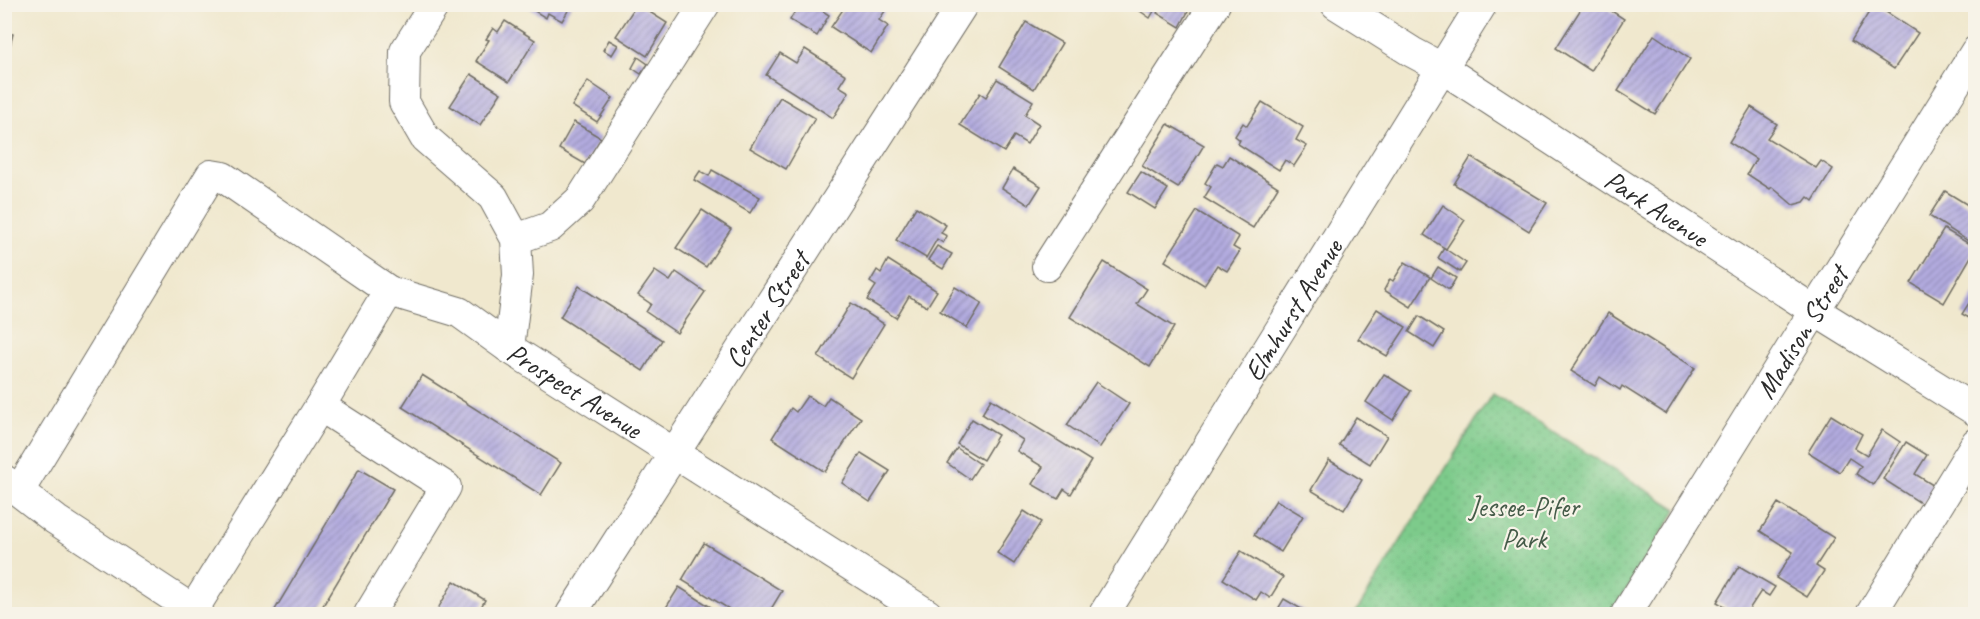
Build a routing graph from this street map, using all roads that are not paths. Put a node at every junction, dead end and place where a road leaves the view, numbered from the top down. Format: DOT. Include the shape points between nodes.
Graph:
graph roads {
  1 [pos="435,4"];
  2 [pos="705,4"];
  3 [pos="963,4"];
  4 [pos="1215,4"];
  5 [pos="1336,4"];
  6 [pos="1482,4"];
  7 [pos="1972,64"];
  8 [pos="1442,68"];
  9 [pos="516,239"];
  10 [pos="1047,266"];
  11 [pos="389,291"];
  12 [pos="1815,311"];
  13 [pos="509,348"];
  14 [pos="320,406"];
  15 [pos="1976,411"];
  16 [pos="1976,442"];
  17 [pos="673,452"];
  18 [pos="12,486"];
  19 [pos="196,612"];
  20 [pos="369,615"];
  21 [pos="571,615"];
  22 [pos="927,615"];
  23 [pos="1104,615"];
  24 [pos="1626,615"];
  25 [pos="1871,615"];
  1 -- 9 [label="street, Prospect Avenue" via="405,51 404,102 425,138 493,197"];
  2 -- 9 [label="street" via="580,200 550,227"];
  3 -- 17 [label="street, Center Street"];
  4 -- 10 [label="street"];
  5 -- 8 [label="street, Park Avenue"];
  6 -- 8 [label="street, Elmhurst Avenue"];
  7 -- 12 [label="street, Madison Street"];
  8 -- 12 [label="street, Park Avenue"];
  8 -- 23 [label="street, Elmhurst Avenue"];
  9 -- 13 [label="street, Prospect Avenue" via="518,275"];
  11 -- 13 [label="street" via="459,312"];
  11 -- 14 [label="street"];
  11 -- 18 [label="street" via="223,177 211,175"];
  12 -- 15 [label="street, Park Avenue"];
  12 -- 24 [label="street, Madison Street"];
  13 -- 17 [label="street, Prospect Avenue"];
  14 -- 19 [label="street"];
  14 -- 20 [label="street" via="446,487"];
  16 -- 25 [label="street"];
  17 -- 21 [label="street, Center Street"];
  17 -- 22 [label="street, Prospect Avenue"];
  18 -- 19 [label="street" via="56,520"];
}
